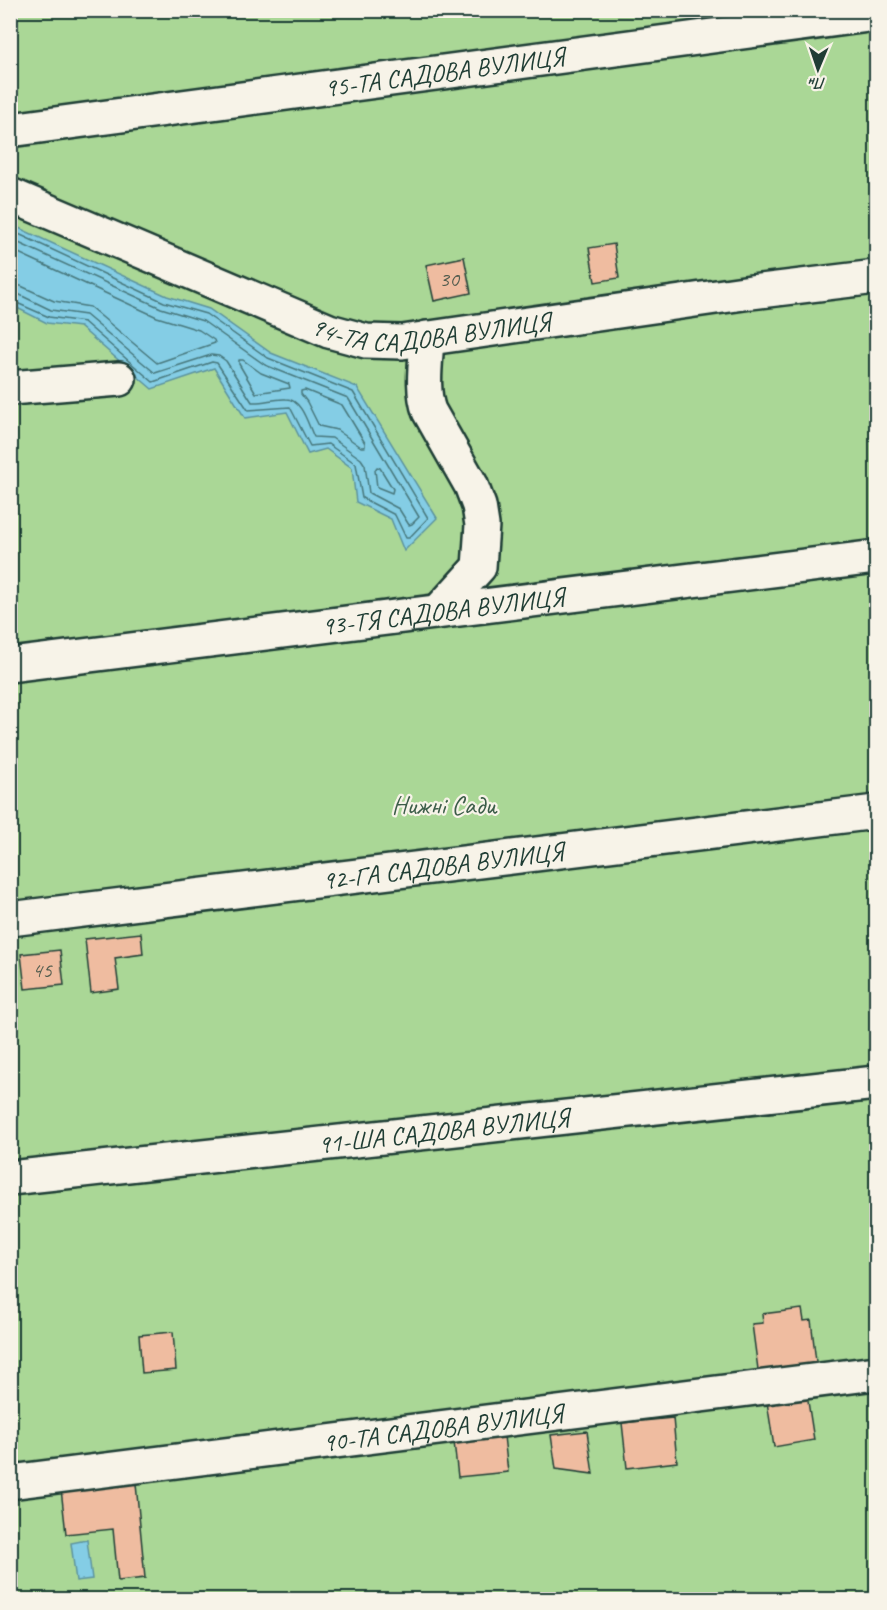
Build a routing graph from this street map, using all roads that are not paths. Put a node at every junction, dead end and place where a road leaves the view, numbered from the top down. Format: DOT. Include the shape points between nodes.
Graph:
graph roads {
  1 [pos="876,14"];
  2 [pos="10,130"];
  3 [pos="10,195"];
  4 [pos="876,277"];
  5 [pos="427,338"];
  6 [pos="119,379"];
  7 [pos="10,388"];
  8 [pos="876,557"];
  9 [pos="439,611"];
  10 [pos="10,665"];
  11 [pos="876,812"];
  12 [pos="10,919"];
  13 [pos="876,1083"];
  14 [pos="10,1178"];
  15 [pos="876,1373"];
  16 [pos="10,1482"];
  1 -- 2 [label="street, 95-ТА САДОВА ВУЛИЦЯ"];
  3 -- 5 [label="street, 94-ТА САДОВА ВУЛИЦЯ" via="329,331 366,341"];
  4 -- 5 [label="street, 94-ТА САДОВА ВУЛИЦЯ"];
  5 -- 9 [label="street" via="426,402 471,485 482,525 479,567"];
  6 -- 7 [label="street"];
  8 -- 9 [label="street, 93-ТЯ САДОВА ВУЛИЦЯ"];
  9 -- 10 [label="street, 93-ТЯ САДОВА ВУЛИЦЯ"];
  11 -- 12 [label="street, 92-ГА САДОВА ВУЛИЦЯ"];
  13 -- 14 [label="street, 91-ША САДОВА ВУЛИЦЯ"];
  15 -- 16 [label="street, 90-ТА САДОВА ВУЛИЦЯ"];
}
